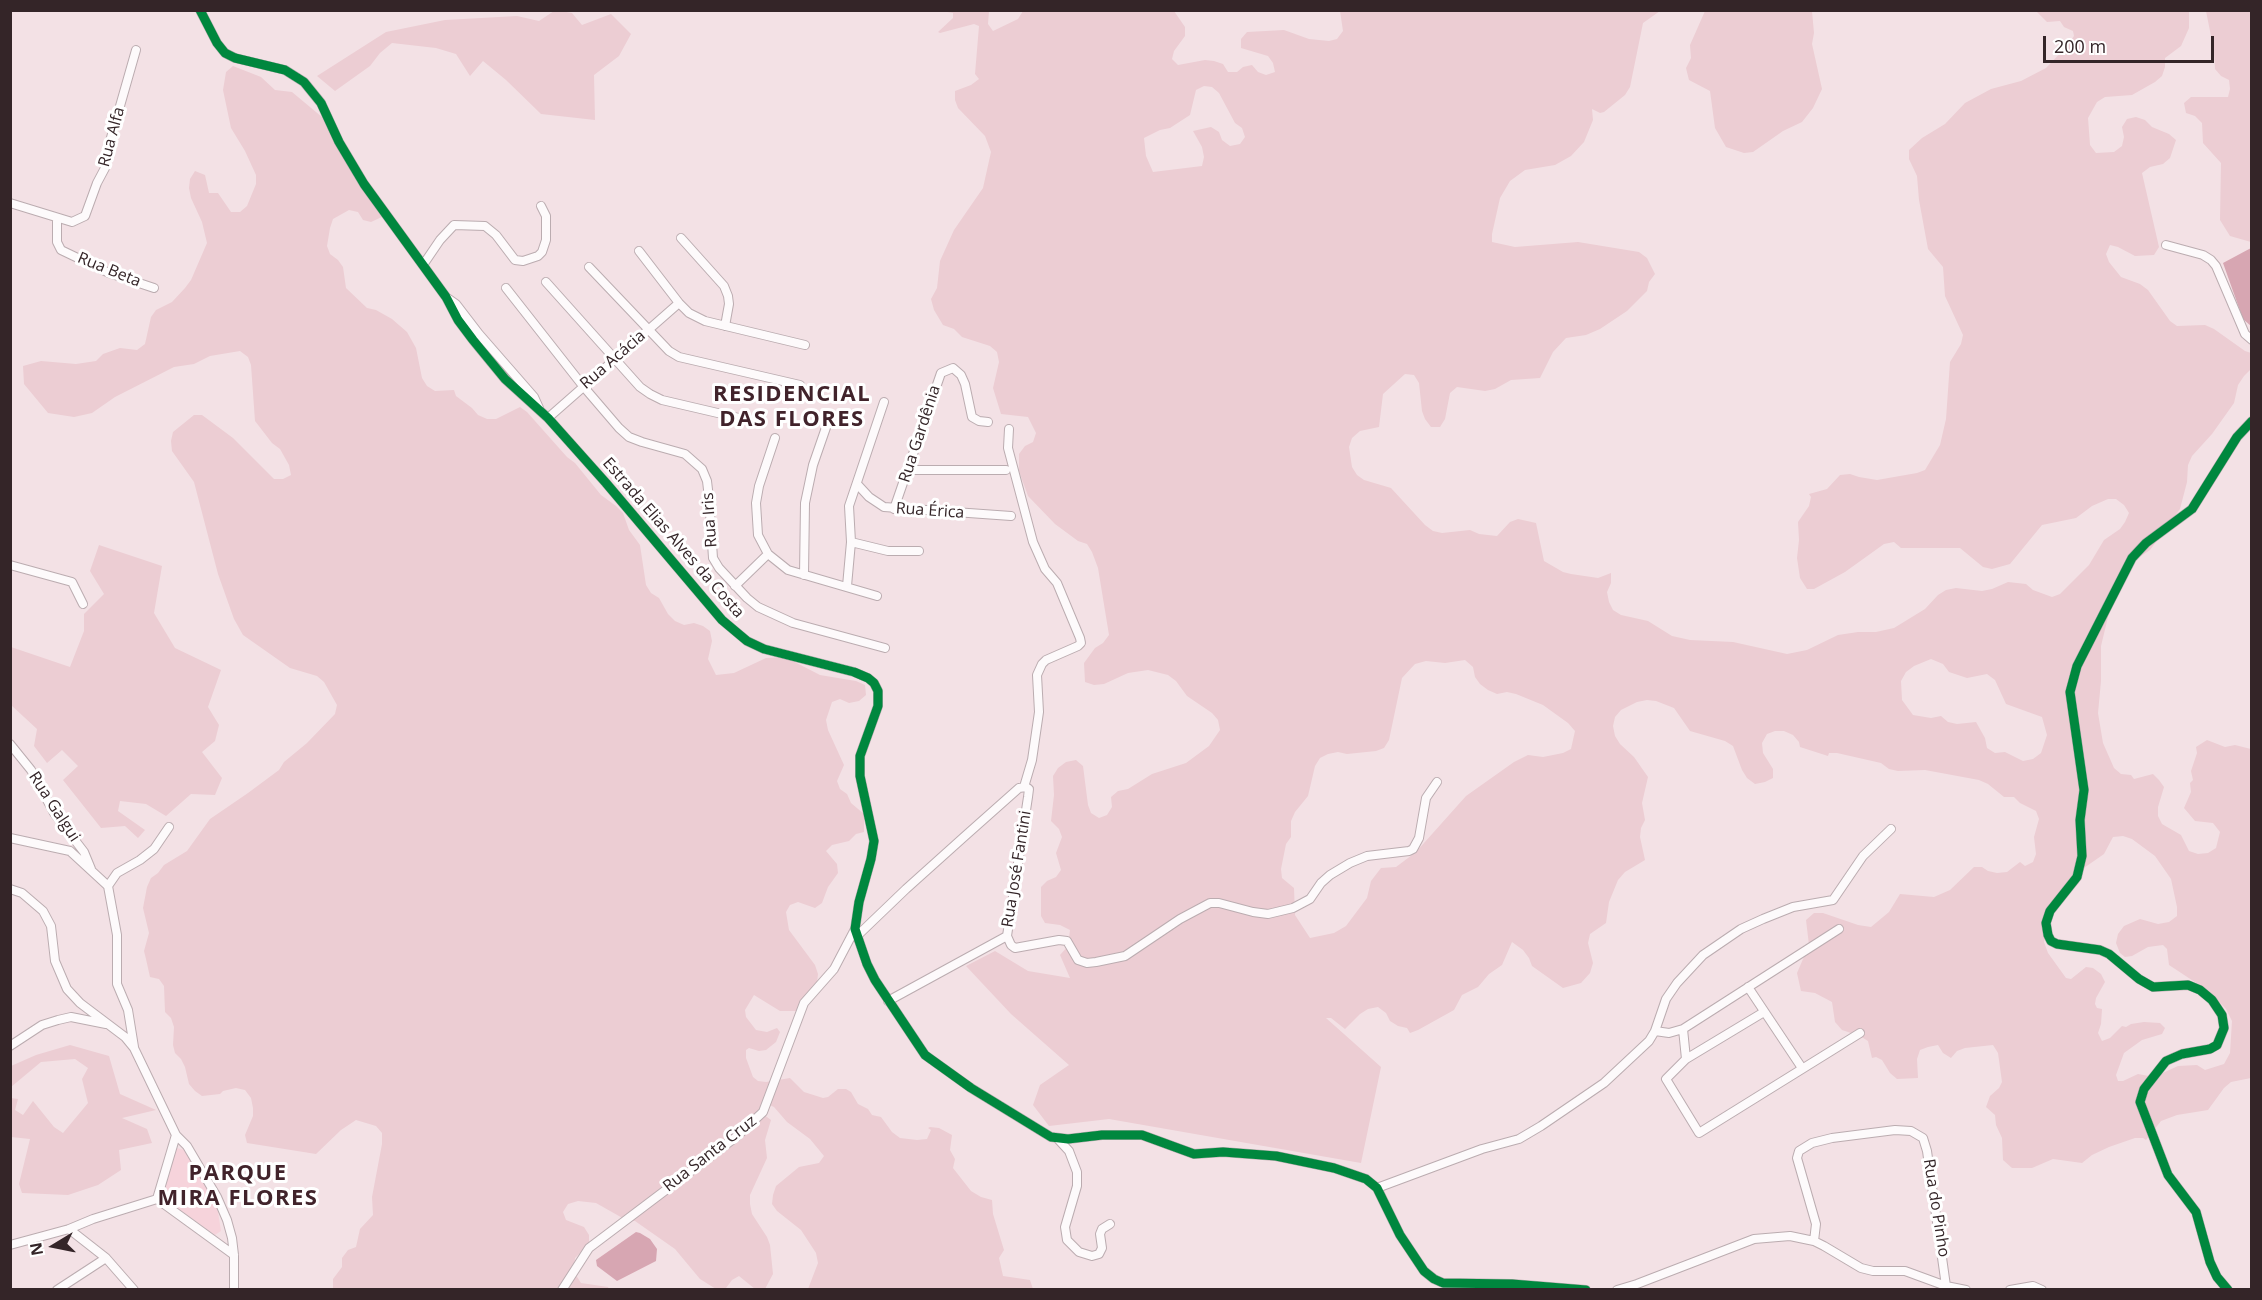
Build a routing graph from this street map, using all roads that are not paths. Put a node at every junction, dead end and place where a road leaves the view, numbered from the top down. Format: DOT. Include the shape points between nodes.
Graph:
graph roads {
  1 [pos="200,10"];
  2 [pos="136,50"];
  3 [pos="10,203"];
  4 [pos="541,206"];
  5 [pos="57,219"];
  6 [pos="681,238"];
  7 [pos="2166,244"];
  8 [pos="639,251"];
  9 [pos="423,265"];
  10 [pos="589,267"];
  11 [pos="546,282"];
  12 [pos="154,288"];
  13 [pos="506,288"];
  14 [pos="679,303"];
  15 [pos="725,326"];
  16 [pos="647,329"];
  17 [pos="2252,340"];
  18 [pos="805,345"];
  19 [pos="615,358"];
  20 [pos="800,385"];
  21 [pos="583,386"];
  22 [pos="884,402"];
  23 [pos="830,416"];
  24 [pos="548,418"];
  25 [pos="739,418"];
  26 [pos="2252,421"];
  27 [pos="988,422"];
  28 [pos="1009,429"];
  29 [pos="775,438"];
  30 [pos="908,470"];
  31 [pos="1006,470"];
  32 [pos="857,484"];
  33 [pos="894,509"];
  34 [pos="1011,516"];
  35 [pos="851,542"];
  36 [pos="919,551"];
  37 [pos="768,554"];
  38 [pos="10,565"];
  39 [pos="804,575"];
  40 [pos="735,586"];
  41 [pos="847,586"];
  42 [pos="877,596"];
  43 [pos="83,604"];
  44 [pos="885,648"];
  45 [pos="10,744"];
  46 [pos="1437,782"];
  47 [pos="1024,786"];
  48 [pos="169,827"];
  49 [pos="1891,830"];
  50 [pos="10,838"];
  51 [pos="92,873"];
  52 [pos="108,886"];
  53 [pos="10,889"];
  54 [pos="1839,929"];
  55 [pos="856,933"];
  56 [pos="1007,936"];
  57 [pos="1748,987"];
  58 [pos="888,1001"];
  59 [pos="1764,1012"];
  60 [pos="110,1025"];
  61 [pos="1683,1029"];
  62 [pos="1655,1031"];
  63 [pos="1860,1033"];
  64 [pos="10,1046"];
  65 [pos="134,1048"];
  66 [pos="1686,1059"];
  67 [pos="1802,1068"];
  68 [pos="176,1135"];
  69 [pos="1057,1138"];
  70 [pos="1377,1188"];
  71 [pos="157,1199"];
  72 [pos="1110,1224"];
  73 [pos="69,1229"];
  74 [pos="1814,1241"];
  75 [pos="10,1245"];
  76 [pos="234,1255"];
  77 [pos="106,1258"];
  78 [pos="1946,1286"];
  79 [pos="57,1290"];
  80 [pos="134,1290"];
  81 [pos="234,1290"];
  82 [pos="562,1290"];
  83 [pos="1586,1290"];
  84 [pos="1617,1290"];
  85 [pos="1966,1290"];
  86 [pos="2010,1290"];
  87 [pos="2042,1290"];
  88 [pos="2228,1290"];
  1 -- 9 [label="street, Estrada Elias Alves da Costa" via="225,53 285,70 304,82 321,103 364,184"];
  2 -- 5 [label="street, Rua Alfa" via="105,168 85,216 72,222"];
  3 -- 5 [label="street, Rua Alfa"];
  4 -- 9 [label="street" via="546,216 546,240 538,256 515,260 485,226 454,225"];
  5 -- 12 [label="street, Rua Beta" via="61,250 109,273"];
  6 -- 15 [label="street" via="724,286 729,296"];
  7 -- 17 [label="street" via="2211,260 2245,334"];
  8 -- 14 [label="street"];
  9 -- 24 [label="street, Estrada Elias Alves da Costa"];
  10 -- 16 [label="street"];
  11 -- 19 [label="street"];
  13 -- 21 [label="street, Rua Iris"];
  14 -- 15 [label="street" via="697,317"];
  14 -- 16 [label="street, Rua Acácia"];
  15 -- 18 [label="street"];
  16 -- 19 [label="street, Rua Acácia"];
  16 -- 20 [label="street" via="669,351 687,360"];
  19 -- 21 [label="street, Rua Acácia"];
  19 -- 25 [label="street" via="640,387 662,400"];
  21 -- 24 [label="street, Rua Acácia"];
  21 -- 40 [label="street, Rua Iris" via="629,436 685,454 702,469 710,498 713,558"];
  22 -- 32 [label="street"];
  23 -- 39 [label="street" via="805,503"];
  24 -- 55 [label="street, Estrada Elias Alves da Costa" via="736,633 764,649 854,672 874,683 878,706 860,756 860,776 874,842 856,911"];
  26 -- 88 [label="street" via="2237,437 2192,509 2132,558 2077,666 2070,692 2085,790 2080,820 2082,856 2078,877 2050,911 2046,923 2048,935 2057,944 2109,954 2152,987 2188,985 2200,990 2222,1015 2223,1028 2217,1045 2166,1061 2144,1089 2140,1102 2168,1174 2196,1212 2210,1262"];
  27 -- 30 [label="street, Rua Gardênia" via="972,417 961,375 953,368 944,370"];
  28 -- 47 [label="street" via="1008,448 1033,542 1057,583 1081,643 1046,660 1037,675 1039,711"];
  29 -- 37 [label="street" via="756,503 758,535"];
  30 -- 31 [label="street"];
  30 -- 33 [label="street, Rua Gardênia"];
  32 -- 33 [label="street, Rua Érica" via="877,503"];
  32 -- 35 [label="street" via="849,506"];
  33 -- 34 [label="street, Rua Érica"];
  35 -- 36 [label="street" via="888,551"];
  35 -- 41 [label="street"];
  37 -- 39 [label="street" via="783,567"];
  37 -- 40 [label="street"];
  38 -- 43 [label="street" via="72,582"];
  39 -- 41 [label="street"];
  40 -- 44 [label="street, Rua Iris" via="758,607 793,623"];
  41 -- 42 [label="street"];
  45 -- 51 [label="street, Rua Galgui" via="84,852"];
  46 -- 56 [label="street" via="1426,798 1419,838 1413,849 1350,862 1321,883 1310,899 1293,908 1268,914 1210,903 1125,956 1087,963 1078,960 1067,941 1015,948"];
  47 -- 55 [label="street, Rua José Fantini"];
  47 -- 56 [label="street, Rua José Fantini" via="1029,792"];
  48 -- 52 [label="street" via="154,849 117,873"];
  49 -- 62 [label="street" via="1863,856 1833,900 1786,909 1741,929 1703,955 1666,999"];
  50 -- 51 [label="street" via="70,851"];
  51 -- 52 [label="street"];
  52 -- 65 [label="street" via="117,935 117,984 128,1010"];
  53 -- 60 [label="street" via="22,893 43,911 55,961 67,989"];
  54 -- 57 [label="street"];
  55 -- 58 [label="street, Estrada Elias Alves da Costa" via="867,964"];
  55 -- 82 [label="street, Rua Santa Cruz" via="834,969 804,1003 763,1112 736,1137 589,1248"];
  56 -- 58 [label="street, Rua José Fantini"];
  57 -- 59 [label="street"];
  57 -- 61 [label="street"];
  58 -- 69 [label="street, Estrada Elias Alves da Costa" via="925,1054 971,1088 1044,1134"];
  59 -- 66 [label="street"];
  59 -- 67 [label="street"];
  60 -- 64 [label="street" via="71,1017 42,1025"];
  60 -- 65 [label="street"];
  61 -- 62 [label="street"];
  61 -- 66 [label="street"];
  62 -- 70 [label="street" via="1604,1083 1526,1135"];
  63 -- 67 [label="street"];
  65 -- 68 [label="street"];
  66 -- 67 [label="street" via="1666,1079 1699,1133"];
  68 -- 71 [label="street"];
  68 -- 76 [label="street" via="218,1197"];
  69 -- 70 [label="street, Estrada Elias Alves da Costa" via="1142,1135 1194,1154 1247,1152 1301,1160 1352,1173"];
  69 -- 72 [label="street" via="1069,1151 1077,1172 1065,1227 1067,1240 1079,1252 1099,1254 1100,1234"];
  70 -- 83 [label="street" via="1400,1235 1424,1271 1434,1279 1443,1283"];
  71 -- 73 [label="street"];
  71 -- 76 [label="street"];
  73 -- 75 [label="street"];
  73 -- 77 [label="street"];
  74 -- 78 [label="street" via="1861,1268 1905,1271"];
  74 -- 78 [label="street, Rua do Pinho" via="1816,1224 1797,1158 1799,1151 1832,1138 1911,1131 1923,1138 1927,1151"];
  74 -- 84 [label="street" via="1790,1236 1754,1239"];
  76 -- 81 [label="street"];
  77 -- 79 [label="street"];
  77 -- 80 [label="street"];
  78 -- 85 [label="street"];
  86 -- 87 [label="street" via="2033,1286"];
}
